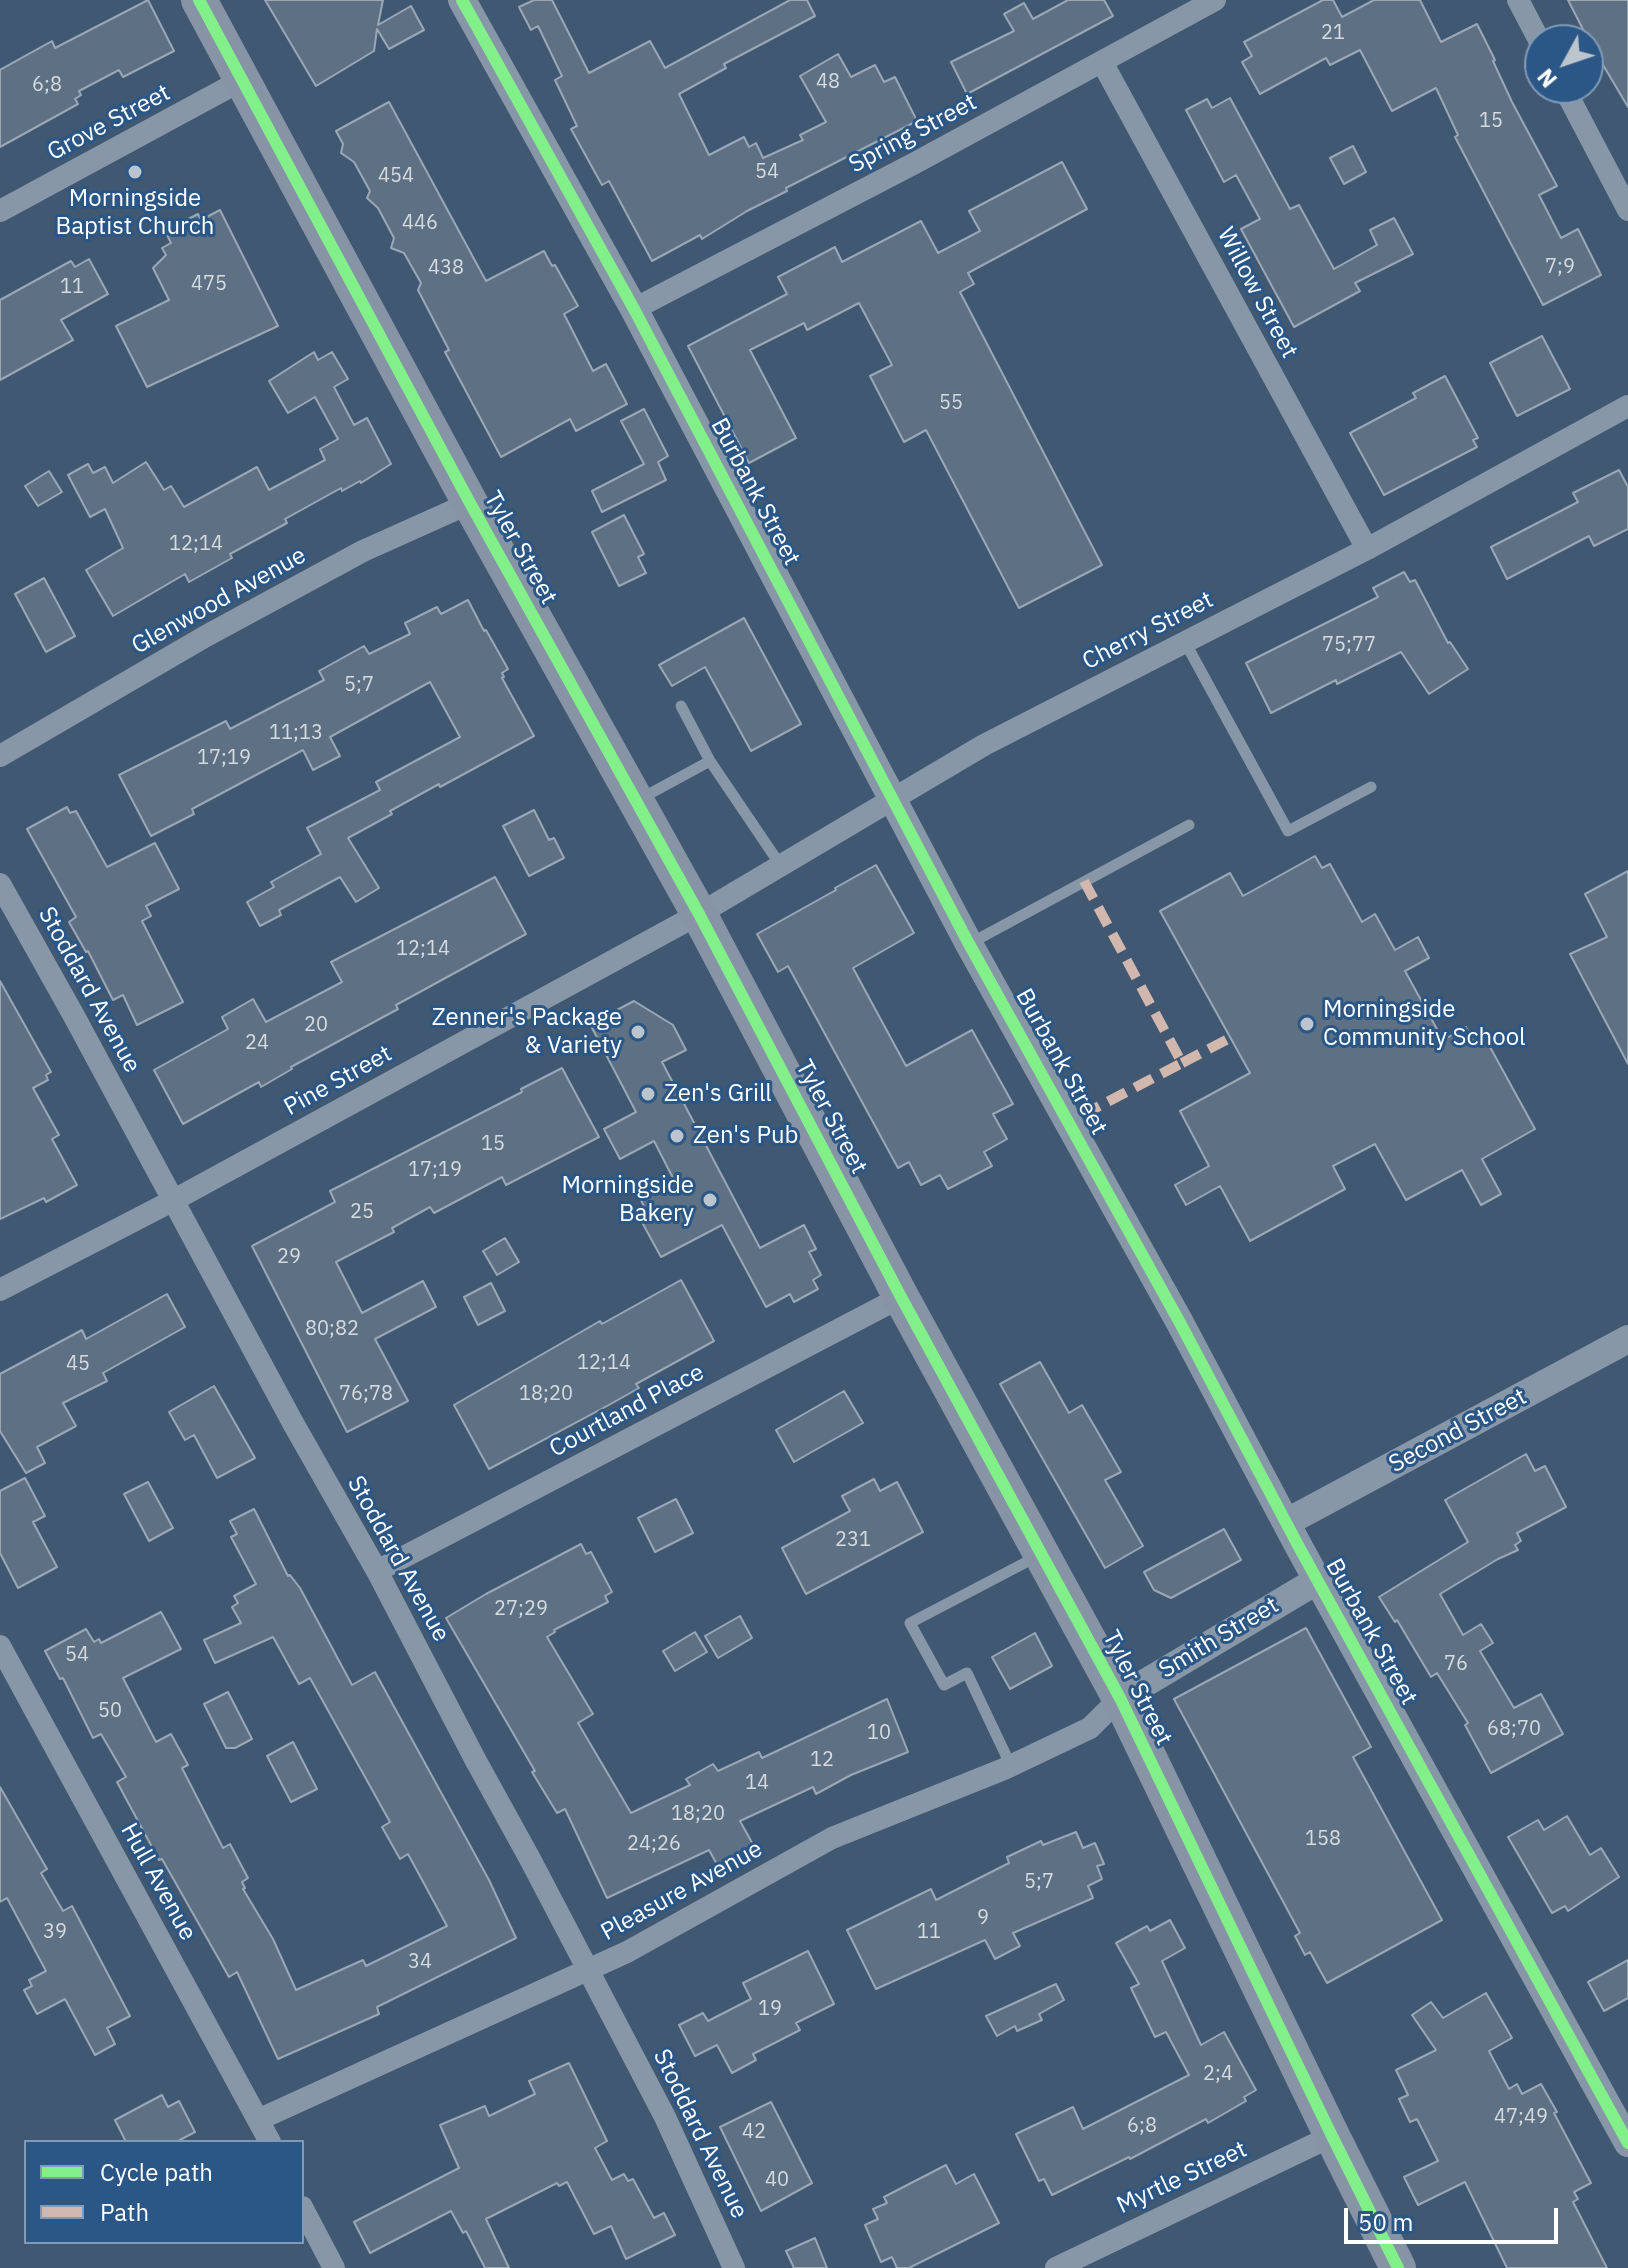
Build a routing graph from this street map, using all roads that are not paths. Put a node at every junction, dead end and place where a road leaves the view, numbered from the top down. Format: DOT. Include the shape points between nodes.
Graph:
graph roads {
  1 [pos="199,0"];
  2 [pos="462,0"];
  3 [pos="1215,0"];
  4 [pos="1518,0"];
  5 [pos="1531,24"];
  6 [pos="1102,62"];
  7 [pos="242,80"];
  8 [pos="1572,104"];
  9 [pos="1628,210"];
  10 [pos="0,211"];
  11 [pos="634,309"];
  12 [pos="1628,406"];
  13 [pos="470,503"];
  14 [pos="1367,549"];
  15 [pos="1185,642"];
  16 [pos="681,706"];
  17 [pos="0,756"];
  18 [pos="710,761"];
  19 [pos="1371,787"];
  20 [pos="636,801"];
  21 [pos="892,801"];
  22 [pos="1189,825"];
  23 [pos="781,866"];
  24 [pos="0,884"];
  25 [pos="699,914"];
  26 [pos="969,944"];
  27 [pos="174,1200"];
  28 [pos="0,1290"];
  29 [pos="901,1297"];
  30 [pos="1628,1339"];
  31 [pos="1287,1522"];
  32 [pos="1041,1555"];
  33 [pos="377,1571"];
  34 [pos="1318,1580"];
  35 [pos="0,1646"];
  36 [pos="1120,1698"];
  37 [pos="1011,1766"];
  38 [pos="589,1970"];
  39 [pos="260,2119"];
  40 [pos="1332,2136"];
  41 [pos="269,2140"];
  42 [pos="1628,2143"];
  43 [pos="304,2211"];
  44 [pos="334,2268"];
  45 [pos="734,2268"];
  46 [pos="1056,2268"];
  47 [pos="1398,2268"];
  1 -- 7 [label="main road, Tyler Street"];
  2 -- 11 [label="street, Burbank Street"];
  3 -- 6 [label="street, Spring Street"];
  4 -- 5 [label="street"];
  6 -- 11 [label="street, Spring Street"];
  6 -- 14 [label="street, Willow Street"];
  7 -- 10 [label="street, Grove Street"];
  7 -- 13 [label="main road, Tyler Street"];
  8 -- 9 [label="street"];
  11 -- 21 [label="street, Burbank Street"];
  12 -- 14 [label="street, Cherry Street"];
  13 -- 17 [label="street, Glenwood Avenue" via="350,558"];
  13 -- 20 [label="main road, Tyler Street"];
  14 -- 15 [label="street, Cherry Street"];
  15 -- 19 [label="lane" via="1288,831"];
  15 -- 21 [label="street, Cherry Street" via="984,745"];
  16 -- 18 [label="lane"];
  18 -- 20 [label="lane"];
  18 -- 23 [label="lane"];
  20 -- 25 [label="main road, Tyler Street"];
  21 -- 23 [label="street, Cherry Street"];
  21 -- 26 [label="street, Burbank Street"];
  22 -- 26 [label="lane"];
  23 -- 25 [label="street, Cherry Street"];
  24 -- 27 [label="street, Stoddard Avenue"];
  25 -- 27 [label="street, Pine Street"];
  25 -- 29 [label="main road, Tyler Street"];
  26 -- 31 [label="street, Burbank Street"];
  27 -- 28 [label="street, Pine Street"];
  27 -- 33 [label="street, Stoddard Avenue"];
  29 -- 32 [label="main road, Tyler Street"];
  29 -- 33 [label="street, Courtland Place"];
  30 -- 31 [label="street, Second Street"];
  31 -- 34 [label="street, Burbank Street"];
  32 -- 36 [label="main road, Tyler Street"];
  32 -- 37 [label="lane" via="910,1623 944,1685 967,1673"];
  33 -- 38 [label="street, Stoddard Avenue"];
  34 -- 36 [label="street, Smith Street"];
  34 -- 42 [label="street, Burbank Street"];
  35 -- 39 [label="street, Hull Avenue"];
  36 -- 37 [label="street, Pleasure Avenue" via="1090,1728"];
  36 -- 40 [label="main road, Tyler Street"];
  37 -- 38 [label="street, Pleasure Avenue" via="832,1838"];
  38 -- 39 [label="street, Pleasure Avenue"];
  38 -- 45 [label="street, Stoddard Avenue" via="665,2117"];
  39 -- 41 [label="street, Hull Avenue"];
  40 -- 46 [label="street, Myrtle Street"];
  40 -- 47 [label="main road, Tyler Street"];
  43 -- 44 [label="street"];
}
